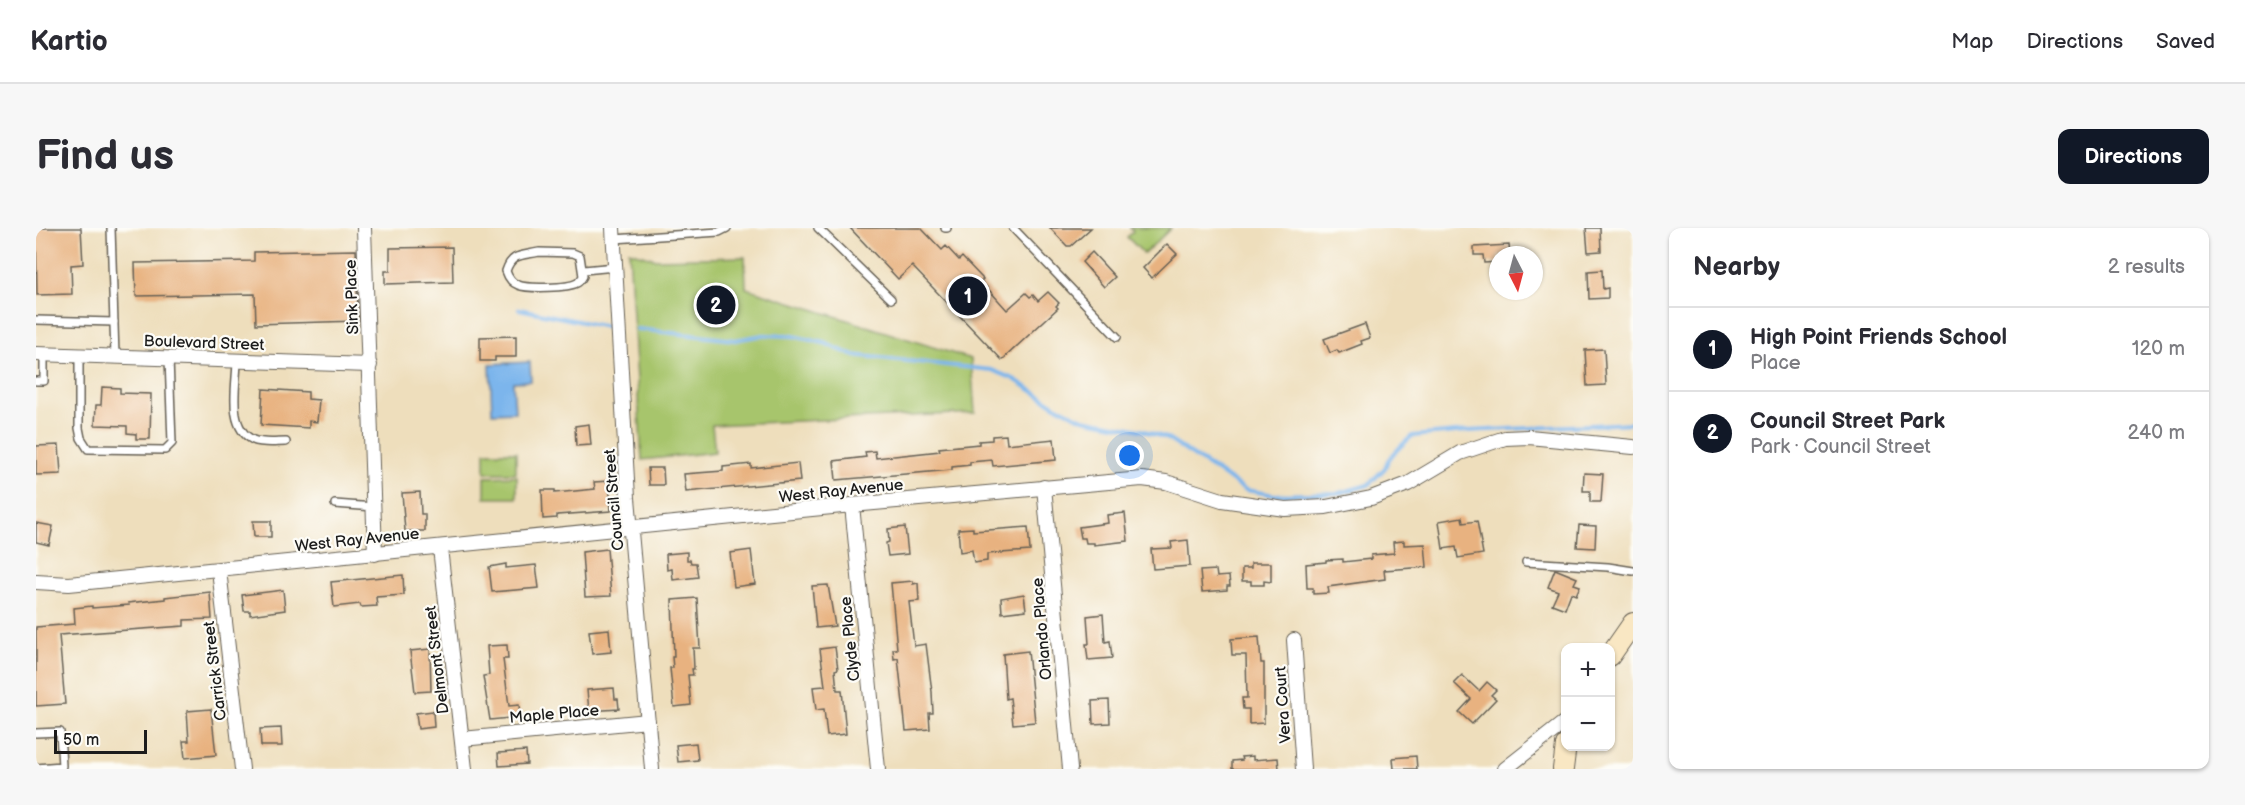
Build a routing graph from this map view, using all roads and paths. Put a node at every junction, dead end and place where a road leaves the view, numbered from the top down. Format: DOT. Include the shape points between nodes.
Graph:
graph roads {
  1 [pos="111,228"];
  2 [pos="364,228"];
  3 [pos="727,228"];
  4 [pos="819,228"];
  5 [pos="1014,228"];
  6 [pos="614,233"];
  7 [pos="615,267"];
  8 [pos="584,270"];
  9 [pos="891,299"];
  10 [pos="36,320"];
  11 [pos="114,322"];
  12 [pos="1117,337"];
  13 [pos="40,354"];
  14 [pos="79,354"];
  15 [pos="115,356"];
  16 [pos="169,357"];
  17 [pos="237,360"];
  18 [pos="370,365"];
  19 [pos="36,381"];
  20 [pos="286,442"];
  21 [pos="1633,447"];
  22 [pos="1044,487"];
  23 [pos="335,504"];
  24 [pos="852,505"];
  25 [pos="374,507"];
  26 [pos="632,527"];
  27 [pos="440,548"];
  28 [pos="375,554"];
  29 [pos="1526,562"];
  30 [pos="219,570"];
  31 [pos="1633,571"];
  32 [pos="36,582"];
  33 [pos="1633,623"];
  34 [pos="1294,640"];
  35 [pos="1615,650"];
  36 [pos="648,721"];
  37 [pos="1561,725"];
  38 [pos="36,733"];
  39 [pos="462,738"];
  40 [pos="1565,751"];
  41 [pos="36,768"];
  42 [pos="242,769"];
  43 [pos="465,769"];
  44 [pos="652,769"];
  45 [pos="878,769"];
  46 [pos="1070,769"];
  47 [pos="1303,769"];
  48 [pos="1505,769"];
  49 [pos="1563,769"];
  1 -- 11 [label="lane"];
  2 -- 18 [label="street, Sink Place"];
  3 -- 6 [label="lane" via="719,232"];
  4 -- 9 [label="lane"];
  5 -- 12 [label="lane"];
  6 -- 7 [label="street, Council Street"];
  7 -- 8 [label="lane"];
  7 -- 26 [label="street, Council Street"];
  8 -- 8 [label="lane" via="580,256 573,252 539,252 514,257 506,271 511,281 531,287 577,283"];
  10 -- 11 [label="lane"];
  11 -- 15 [label="lane"];
  13 -- 14 [label="street, Boulevard Street"];
  13 -- 19 [label="lane" via="44,381"];
  14 -- 15 [label="street, Boulevard Street"];
  14 -- 16 [label="lane" via="79,428 88,449 169,448"];
  15 -- 16 [label="street, Boulevard Street"];
  16 -- 17 [label="street, Boulevard Street"];
  17 -- 18 [label="street, Boulevard Street"];
  17 -- 20 [label="lane" via="239,426 252,439"];
  18 -- 25 [label="street"];
  21 -- 22 [label="street, West Ray Avenue" via="1505,438 1460,453 1408,484 1371,498 1326,507 1285,508 1222,500 1166,482 1142,479"];
  22 -- 24 [label="street, West Ray Avenue"];
  22 -- 46 [label="street, Orlando Place"];
  23 -- 25 [label="lane"];
  24 -- 26 [label="street, West Ray Avenue"];
  24 -- 45 [label="street, Clyde Place"];
  25 -- 28 [label="street"];
  26 -- 27 [label="street, West Ray Avenue"];
  26 -- 36 [label="street, Council Street"];
  27 -- 28 [label="street, West Ray Avenue"];
  27 -- 39 [label="street, Delmont Street"];
  28 -- 30 [label="street, West Ray Avenue"];
  29 -- 31 [label="lane"];
  30 -- 32 [label="street, West Ray Avenue" via="69,585"];
  30 -- 42 [label="street, Carrick Street"];
  33 -- 35 [label="street"];
  34 -- 47 [label="street, Vera Court"];
  36 -- 39 [label="street, Maple Place"];
  36 -- 44 [label="street, Council Street"];
  37 -- 48 [label="street"];
  38 -- 41 [label="lane" via="60,732 62,766"];
  39 -- 43 [label="street, Delmont Street"];
  40 -- 49 [label="street"];
}
